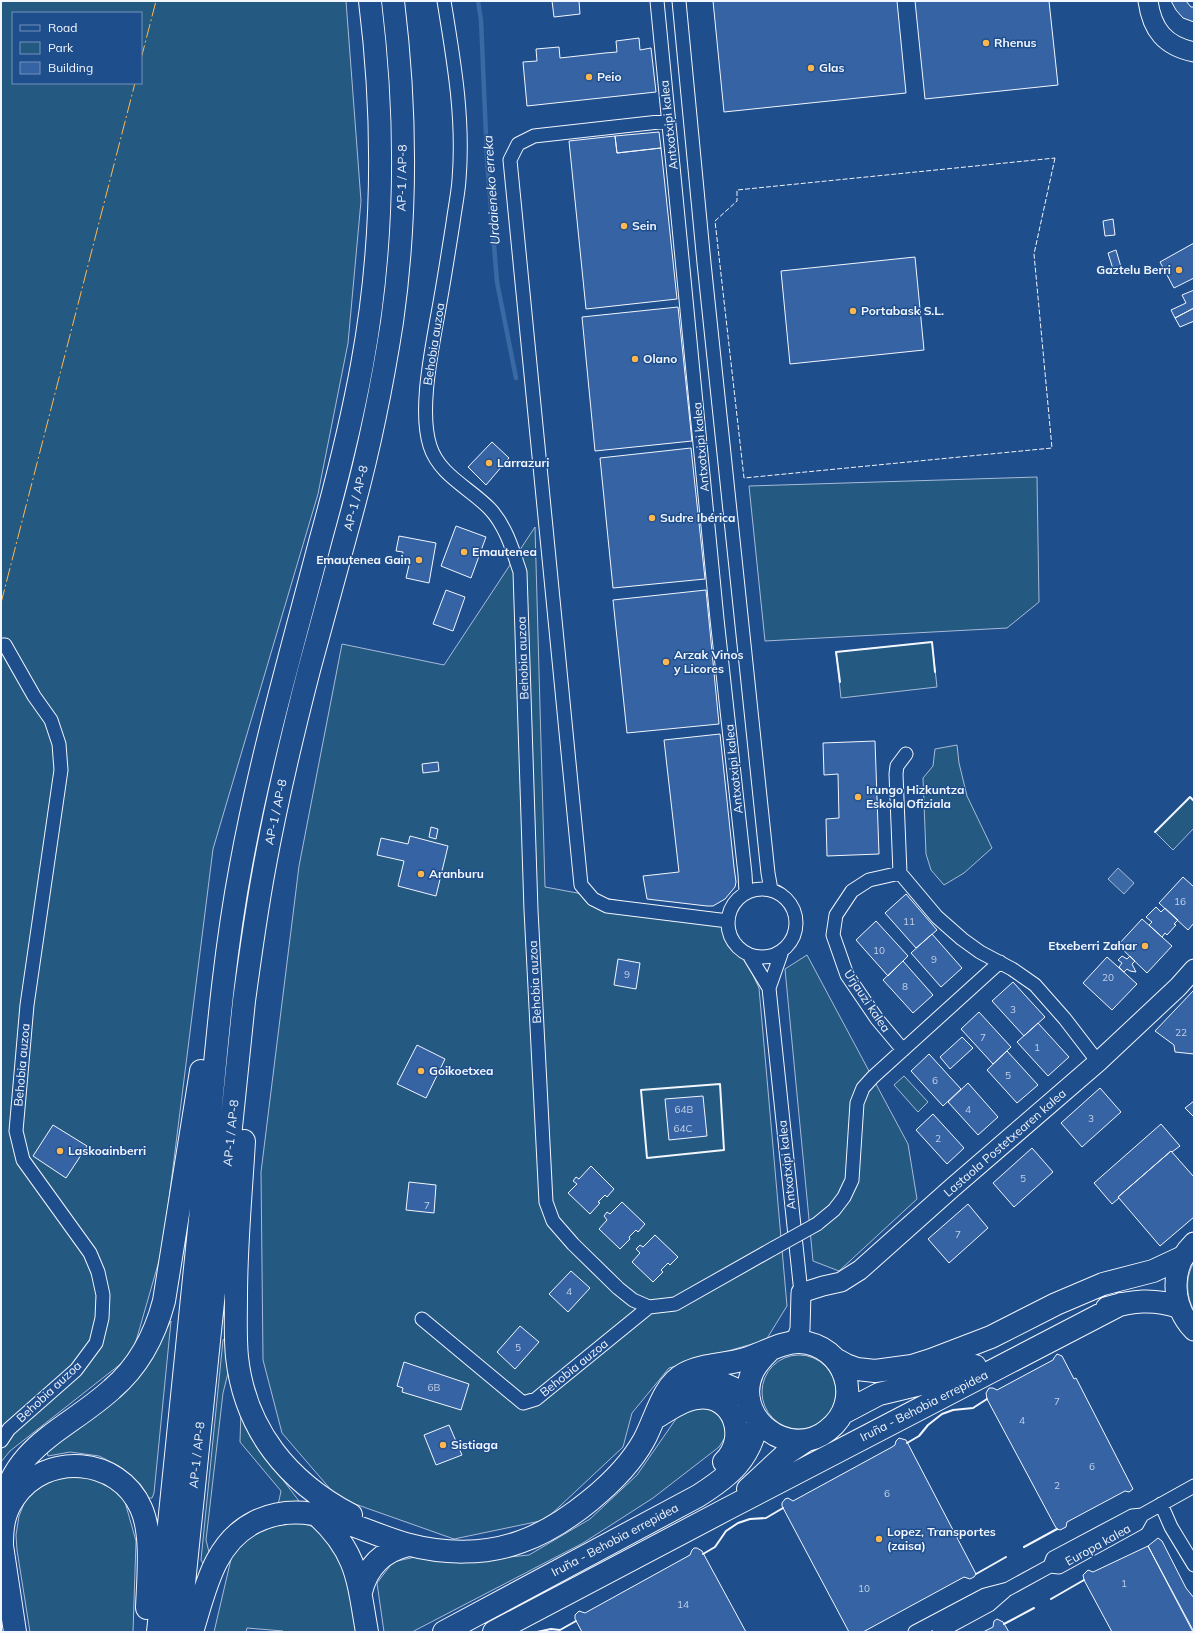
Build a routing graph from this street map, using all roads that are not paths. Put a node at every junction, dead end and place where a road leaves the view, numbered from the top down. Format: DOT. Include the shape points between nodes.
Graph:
graph roads {
  1 [pos="370,1"];
  2 [pos="393,1"];
  3 [pos="444,1"];
  4 [pos="657,1"];
  5 [pos="679,1"];
  6 [pos="1148,1"];
  7 [pos="1194,52"];
  8 [pos="668,121"];
  9 [pos="1,645"];
  10 [pos="906,754"];
  11 [pos="900,873"];
  12 [pos="771,890"];
  13 [pos="746,893"];
  14 [pos="728,921"];
  15 [pos="782,951"];
  16 [pos="749,955"];
  17 [pos="1000,962"];
  18 [pos="1194,969"];
  19 [pos="224,981"];
  20 [pos="769,988"];
  21 [pos="244,1001"];
  22 [pos="902,1050"];
  23 [pos="1098,1062"];
  24 [pos="1188,1250"];
  25 [pos="801,1293"];
  26 [pos="1121,1304"];
  27 [pos="649,1307"];
  28 [pos="1179,1307"];
  29 [pos="422,1319"];
  30 [pos="1194,1330"];
  31 [pos="796,1342"];
  32 [pos="770,1351"];
  33 [pos="836,1359"];
  34 [pos="749,1399"];
  35 [pos="843,1413"];
  36 [pos="655,1418"];
  37 [pos="758,1420"];
  38 [pos="1,1441"];
  39 [pos="805,1441"];
  40 [pos="1194,1486"];
  41 [pos="1161,1504"];
  42 [pos="727,1509"];
  43 [pos="1,1512"];
  44 [pos="316,1514"];
  45 [pos="650,1521"];
  46 [pos="1,1539"];
  47 [pos="2,1544"];
  48 [pos="415,1546"];
  49 [pos="1194,1566"];
  50 [pos="1008,1589"];
  51 [pos="361,1592"];
  52 [pos="366,1625"];
  53 [pos="15,1632"];
  54 [pos="151,1632"];
  55 [pos="158,1632"];
  56 [pos="179,1632"];
  57 [pos="192,1632"];
  58 [pos="444,1632"];
  59 [pos="494,1632"];
  60 [pos="915,1632"];
  61 [pos="939,1632"];
  1 -- 19 [label="highway, AP-1 / AP-8" via="378,75 380,173 378,228 368,324 342,458 254,800 240,867"];
  2 -- 21 [label="highway, AP-1 / AP-8" via="401,77 403,174 398,271 392,320 363,470 276,804"];
  3 -- 27 [label="street, Behobia auzoa" via="459,92 461,146 458,188 430,357 426,425 430,446 438,464 491,510 508,537 520,572 531,910 546,1202 553,1221 573,1244 618,1288 633,1300"];
  4 -- 8 [label="street, Antxotxipi kalea"];
  5 -- 12 [label="street, Antxotxipi kalea" via="704,263"];
  6 -- 7 [label="street" via="1152,19 1160,35 1181,49"];
  8 -- 13 [label="street, Antxotxipi kalea"];
  8 -- 14 [label="street" via="534,136 518,144 510,160 582,885 593,899 607,906"];
  9 -- 38 [label="street, Behobia auzoa" via="5,645 51,720 59,744 61,770 27,1005 16,1132 23,1160 90,1253 98,1272 103,1295 102,1318 96,1343 76,1370 10,1429"];
  10 -- 11 [label="street" via="897,766 896,774"];
  11 -- 17 [label="street" via="937,917 980,952"];
  11 -- 22 [label="street, Urjauzi kalea" via="869,880 852,890 836,915 833,935 847,975"];
  12 -- 13 [label="street"];
  12 -- 15 [label="street" via="783,896 795,912 795,933"];
  13 -- 14 [label="street" via="736,900"];
  14 -- 16 [label="street" via="730,936 737,947"];
  15 -- 16 [label="street" via="761,958"];
  15 -- 20 [label="street, Antxotxipi kalea"];
  16 -- 20 [label="street, Antxotxipi kalea"];
  17 -- 22 [label="street"];
  17 -- 23 [label="street" via="1035,985"];
  18 -- 23 [label="street, Lastaola Postetxearen kalea"];
  19 -- 43 [label="highway" via="200,1074 164,1301 153,1334 136,1364 113,1389 41,1443 20,1463 7,1489"];
  19 -- 55 [label="highway, AP-1 / AP-8"];
  20 -- 25 [label="street, Antxotxipi kalea"];
  21 -- 48 [label="highway" via="249,1038 236,1278 236,1337 245,1395 261,1432 298,1480 331,1504"];
  21 -- 56 [label="highway, AP-1 / AP-8"];
  22 -- 27 [label="street, bridge" via="863,1088 857,1103 852,1180 834,1210 818,1224 675,1304"];
  23 -- 25 [label="street, Lastaola Postetxearen kalea" via="855,1275 841,1282"];
  24 -- 28 [label="main road" via="1178,1269 1176,1294"];
  24 -- 33 [label="highway" via="1153,1271 1103,1284 1056,1304 991,1337 912,1366 875,1371 857,1369"];
  25 -- 31 [label="street, Antxotxipi kalea" via="800,1329"];
  26 -- 28 [label="highway, Iruña - Behobia errepidea" via="1150,1301"];
  26 -- 35 [label="highway, Iruña - Behobia errepidea" via="1070,1320 968,1369 933,1381 879,1394"];
  26 -- 42 [label="highway, Iruña - Behobia errepidea"];
  27 -- 29 [label="street, Behobia auzoa" via="536,1399 523,1403"];
  28 -- 30 [label="main road"];
  31 -- 32 [label="highway" via="782,1344"];
  31 -- 33 [label="highway" via="811,1343"];
  32 -- 34 [label="highway" via="752,1372"];
  32 -- 36 [label="highway" via="744,1360 684,1373 671,1384"];
  33 -- 35 [label="highway" via="843,1369 848,1391"];
  34 -- 36 [label="highway" via="726,1384 706,1382 694,1385 680,1394"];
  34 -- 37 [label="highway"];
  35 -- 39 [label="highway" via="827,1431"];
  36 -- 45 [label="highway" via="690,1399 706,1398 721,1403 732,1414 737,1438 735,1446 718,1468 678,1495"];
  36 -- 48 [label="highway" via="638,1451 612,1480 574,1513 540,1534 521,1542 486,1550 454,1552"];
  37 -- 39 [label="highway" via="767,1430 779,1437"];
  37 -- 45 [label="highway, Iruña - Behobia errepidea" via="749,1447 721,1482"];
  39 -- 42 [label="highway, Iruña - Behobia errepidea" via="787,1453"];
  40 -- 41 [label="street, Europa kalea"];
  41 -- 49 [label="street"];
  41 -- 50 [label="street, Europa kalea" via="1142,1515 1132,1516 1053,1558 1050,1566"];
  42 -- 59 [label="highway, Iruña - Behobia errepidea"];
  44 -- 48 [label="highway"];
  44 -- 51 [label="highway" via="345,1548"];
  44 -- 57 [label="highway" via="290,1511 268,1516 252,1523 232,1538 210,1572"];
  45 -- 58 [label="highway, Iruña - Behobia errepidea"];
  46 -- 47 [label="highway"];
  47 -- 53 [label="highway"];
  47 -- 54 [label="highway" via="8,1508 21,1488 30,1480 64,1466 88,1466 110,1474 135,1497 145,1518 148,1541 147,1618"];
  48 -- 51 [label="highway" via="391,1550 377,1560 366,1575"];
  50 -- 60 [label="street, Europa kalea" via="984,1595"];
  50 -- 61 [label="street, Europa kalea" via="989,1605"];
  51 -- 52 [label="highway"];
}
